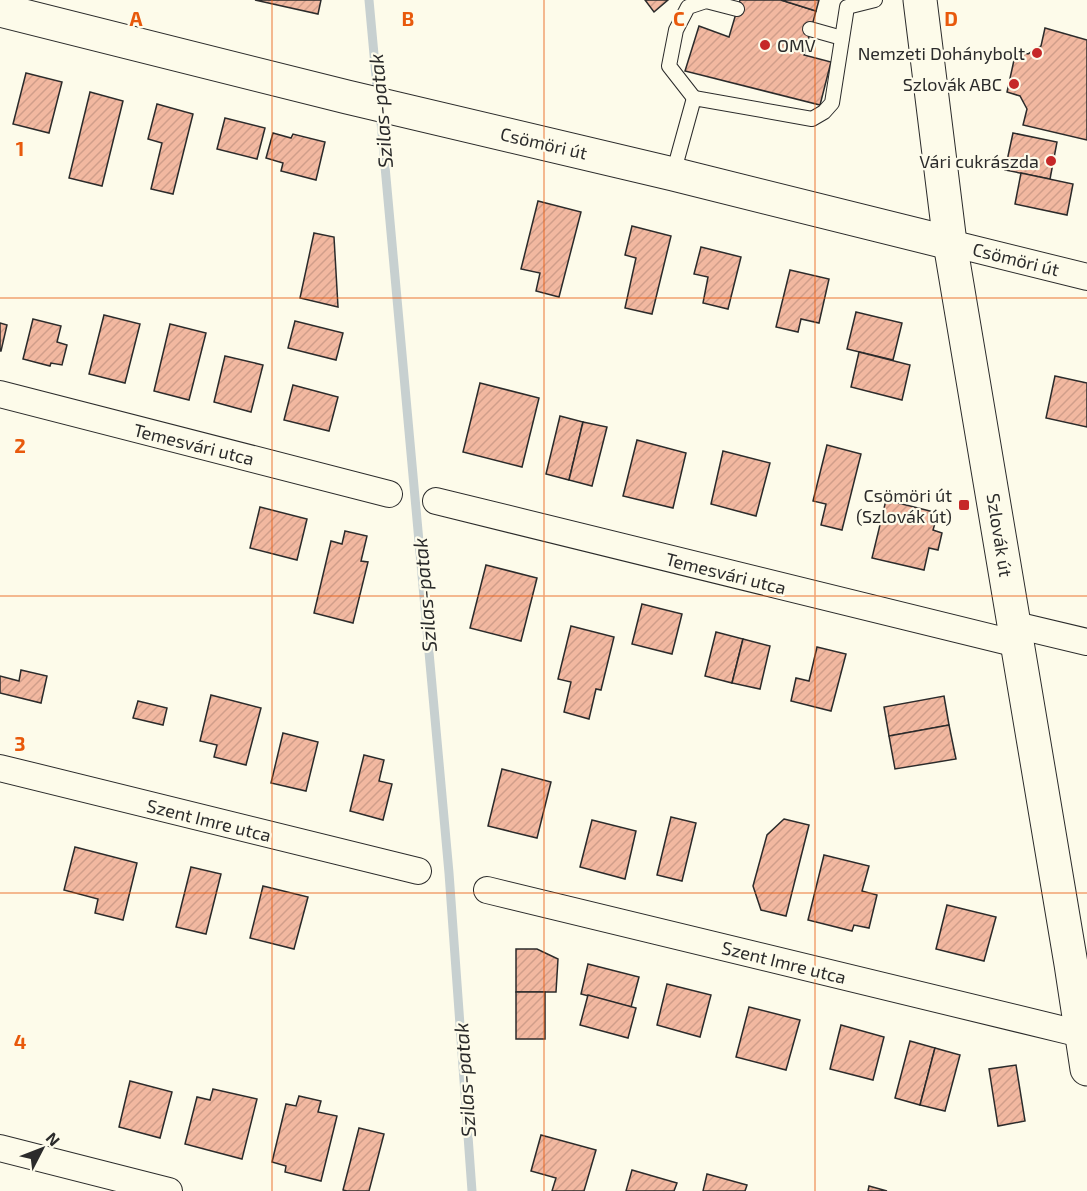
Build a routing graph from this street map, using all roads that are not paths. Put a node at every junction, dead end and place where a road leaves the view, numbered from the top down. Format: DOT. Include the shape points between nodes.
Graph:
graph roads {
  1 [pos="875,0"];
  2 [pos="920,0"];
  3 [pos="737,9"];
  4 [pos="0,10"];
  5 [pos="810,29"];
  6 [pos="842,38"];
  7 [pos="694,98"];
  8 [pos="673,174"];
  9 [pos="950,243"];
  10 [pos="1087,277"];
  11 [pos="0,394"];
  12 [pos="389,494"];
  13 [pos="435,501"];
  14 [pos="1016,634"];
  15 [pos="1087,642"];
  16 [pos="0,768"];
  17 [pos="418,871"];
  18 [pos="487,890"];
  19 [pos="1079,966"];
  20 [pos="1081,1034"];
  21 [pos="1087,1069"];
  22 [pos="0,1148"];
  23 [pos="169,1191"];
  1 -- 6 [label="lane" via="847,7"];
  2 -- 9 [label="main road, Szlovák út"];
  3 -- 7 [label="lane" via="706,1 688,8 676,30 669,66"];
  4 -- 8 [label="main road, Csömöri út"];
  5 -- 6 [label="lane"];
  6 -- 7 [label="lane" via="832,103 812,119"];
  7 -- 8 [label="lane"];
  8 -- 9 [label="main road, Csömöri út"];
  9 -- 10 [label="street, Csömöri út"];
  9 -- 14 [label="main road, Szlovák út"];
  11 -- 12 [label="street, Temesvári utca"];
  13 -- 14 [label="street, Temesvári utca"];
  14 -- 15 [label="street, Temesvári utca"];
  14 -- 19 [label="main road, Szlovák út"];
  16 -- 17 [label="street, Szent Imre utca"];
  18 -- 20 [label="street, Szent Imre utca"];
  19 -- 20 [label="main road, Szlovák út"];
  20 -- 21 [label="main road, Szlovák út"];
  22 -- 23 [label="street"];
}
